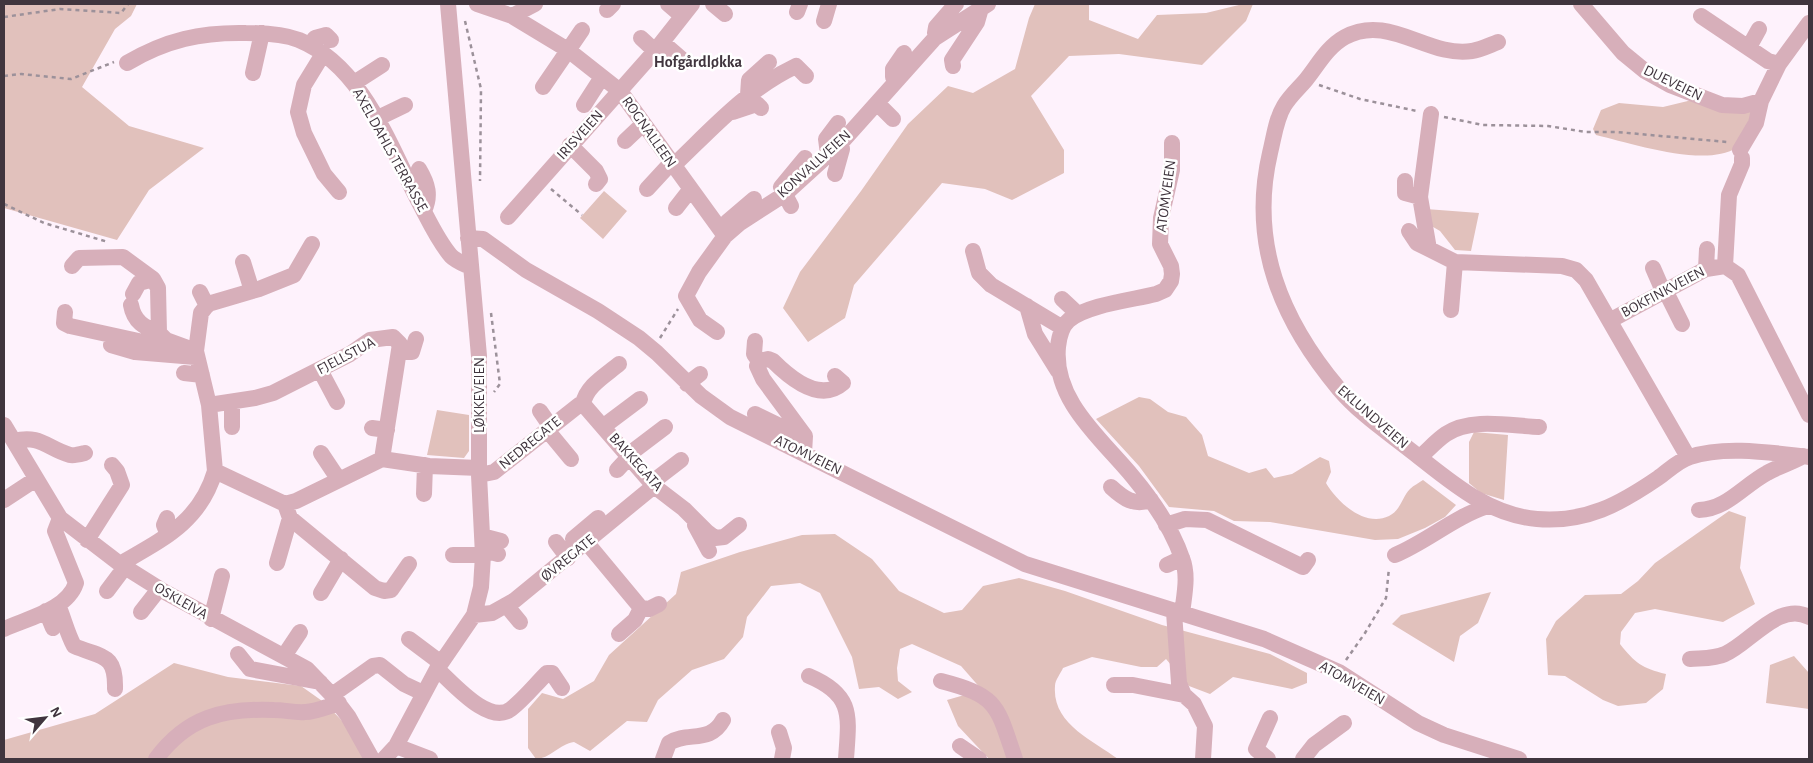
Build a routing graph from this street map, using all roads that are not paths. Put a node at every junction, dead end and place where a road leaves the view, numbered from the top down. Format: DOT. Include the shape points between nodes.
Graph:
graph roads {
  1 [pos="448,4"];
  2 [pos="477,4"];
  3 [pos="829,4"];
  4 [pos="956,4"];
  5 [pos="1581,4"];
  6 [pos="529,5"];
  7 [pos="984,6"];
  8 [pos="678,7"];
  9 [pos="512,16"];
  10 [pos="1701,16"];
  11 [pos="824,21"];
  12 [pos="1809,24"];
  13 [pos="1759,29"];
  14 [pos="582,30"];
  15 [pos="262,33"];
  16 [pos="641,38"];
  17 [pos="935,38"];
  18 [pos="331,40"];
  19 [pos="1498,42"];
  20 [pos="658,47"];
  21 [pos="1749,47"];
  22 [pos="316,50"];
  23 [pos="568,50"];
  24 [pos="904,52"];
  25 [pos="685,62"];
  26 [pos="769,62"];
  27 [pos="127,63"];
  28 [pos="1779,64"];
  29 [pos="382,65"];
  30 [pos="954,66"];
  31 [pos="253,73"];
  32 [pos="806,76"];
  33 [pos="602,77"];
  34 [pos="895,81"];
  35 [pos="354,83"];
  36 [pos="543,87"];
  37 [pos="620,91"];
  38 [pos="748,95"];
  39 [pos="878,97"];
  40 [pos="1761,102"];
  41 [pos="405,105"];
  42 [pos="584,105"];
  43 [pos="761,108"];
  44 [pos="728,113"];
  45 [pos="1431,114"];
  46 [pos="376,119"];
  47 [pos="893,119"];
  48 [pos="838,123"];
  49 [pos="651,128"];
  50 [pos="625,141"];
  51 [pos="841,143"];
  52 [pos="1172,144"];
  53 [pos="570,145"];
  54 [pos="828,154"];
  55 [pos="805,158"];
  56 [pos="672,164"];
  57 [pos="835,174"];
  58 [pos="1405,181"];
  59 [pos="596,184"];
  60 [pos="647,189"];
  61 [pos="690,190"];
  62 [pos="339,192"];
  63 [pos="1420,197"];
  64 [pos="754,199"];
  65 [pos="788,200"];
  66 [pos="676,208"];
  67 [pos="508,216"];
  68 [pos="1408,231"];
  69 [pos="722,232"];
  70 [pos="468,238"];
  71 [pos="312,244"];
  72 [pos="1429,249"];
  73 [pos="1707,249"];
  74 [pos="973,251"];
  75 [pos="243,262"];
  76 [pos="1455,262"];
  77 [pos="72,266"];
  78 [pos="1725,266"];
  79 [pos="470,267"];
  80 [pos="1653,268"];
  81 [pos="1706,269"];
  82 [pos="153,279"];
  83 [pos="252,291"];
  84 [pos="1664,291"];
  85 [pos="1062,299"];
  86 [pos="1027,306"];
  87 [pos="1451,310"];
  88 [pos="65,312"];
  89 [pos="1078,314"];
  90 [pos="1612,320"];
  91 [pos="1682,324"];
  92 [pos="1063,328"];
  93 [pos="717,332"];
  94 [pos="163,337"];
  95 [pos="416,340"];
  96 [pos="754,341"];
  97 [pos="103,343"];
  98 [pos="399,352"];
  99 [pos="197,354"];
  100 [pos="759,361"];
  101 [pos="619,364"];
  102 [pos="320,370"];
  103 [pos="1058,371"];
  104 [pos="184,373"];
  105 [pos="202,375"];
  106 [pos="835,376"];
  107 [pos="640,398"];
  108 [pos="232,402"];
  109 [pos="337,402"];
  110 [pos="205,404"];
  111 [pos="579,406"];
  112 [pos="540,411"];
  113 [pos="755,414"];
  114 [pos="1809,415"];
  115 [pos="4,425"];
  116 [pos="232,427"];
  117 [pos="665,427"];
  118 [pos="1539,428"];
  119 [pos="541,432"];
  120 [pos="602,433"];
  121 [pos="14,440"];
  122 [pos="804,450"];
  123 [pos="321,452"];
  124 [pos="85,453"];
  125 [pos="628,456"];
  126 [pos="1806,456"];
  127 [pos="1420,457"];
  128 [pos="1688,457"];
  129 [pos="382,459"];
  130 [pos="571,459"];
  131 [pos="685,463"];
  132 [pos="112,465"];
  133 [pos="425,465"];
  134 [pos="617,470"];
  135 [pos="215,471"];
  136 [pos="479,472"];
  137 [pos="36,479"];
  138 [pos="339,480"];
  139 [pos="655,487"];
  140 [pos="1111,487"];
  141 [pos="424,494"];
  142 [pos="4,500"];
  143 [pos="1151,500"];
  144 [pos="1488,506"];
  145 [pos="1699,510"];
  146 [pos="287,511"];
  147 [pos="60,518"];
  148 [pos="167,518"];
  149 [pos="598,518"];
  150 [pos="696,520"];
  151 [pos="739,525"];
  152 [pos="1166,525"];
  153 [pos="168,535"];
  154 [pos="87,540"];
  155 [pos="572,543"];
  156 [pos="489,547"];
  157 [pos="709,551"];
  158 [pos="453,554"];
  159 [pos="1395,555"];
  160 [pos="1182,558"];
  161 [pos="340,559"];
  162 [pos="1308,560"];
  163 [pos="277,563"];
  164 [pos="409,564"];
  165 [pos="1166,565"];
  166 [pos="123,566"];
  167 [pos="222,576"];
  168 [pos="159,589"];
  169 [pos="107,591"];
  170 [pos="321,593"];
  171 [pos="659,604"];
  172 [pos="506,605"];
  173 [pos="52,608"];
  174 [pos="641,608"];
  175 [pos="141,612"];
  176 [pos="1178,613"];
  177 [pos="1809,617"];
  178 [pos="211,619"];
  179 [pos="520,622"];
  180 [pos="471,627"];
  181 [pos="53,628"];
  182 [pos="4,629"];
  183 [pos="300,632"];
  184 [pos="619,634"];
  185 [pos="409,638"];
  186 [pos="238,654"];
  187 [pos="284,656"];
  188 [pos="1690,659"];
  189 [pos="439,666"];
  190 [pos="809,676"];
  191 [pos="941,681"];
  192 [pos="320,682"];
  193 [pos="1114,685"];
  194 [pos="562,688"];
  195 [pos="115,689"];
  196 [pos="423,693"];
  197 [pos="1184,695"];
  198 [pos="336,699"];
  199 [pos="1270,718"];
  200 [pos="723,720"];
  201 [pos="1344,723"];
  202 [pos="779,732"];
  203 [pos="960,746"];
  204 [pos="386,756"];
  205 [pos="156,759"];
  206 [pos="430,759"];
  207 [pos="663,759"];
  208 [pos="782,759"];
  209 [pos="846,759"];
  210 [pos="979,759"];
  211 [pos="1014,759"];
  212 [pos="1203,759"];
  213 [pos="1268,759"];
  214 [pos="1303,759"];
  215 [pos="1519,759"];
  1 -- 70 [label="street, LØKKEVEIEN"];
  2 -- 9 [label="street, ROGNALLEEN"];
  3 -- 11 [label="street"];
  4 -- 17 [label="street" via="936,26"];
  5 -- 40 [label="street, DUEVEIEN" via="1623,54 1645,71 1722,105 1743,106"];
  6 -- 9 [label="street"];
  7 -- 17 [label="street, KONVALLVEIEN"];
  7 -- 30 [label="street" via="952,60"];
  8 -- 20 [label="street, IRISVEIEN"];
  9 -- 23 [label="street, ROGNALLEEN"];
  10 -- 21 [label="street"];
  12 -- 28 [label="street"];
  13 -- 21 [label="street"];
  14 -- 23 [label="street"];
  15 -- 22 [label="street, AXEL DAHLS TERRASSE" via="290,32"];
  15 -- 27 [label="street, AXEL DAHLS TERRASSE" via="227,32 176,40 152,48"];
  15 -- 31 [label="street"];
  16 -- 20 [label="street"];
  17 -- 34 [label="street, KONVALLVEIEN"];
  18 -- 22 [label="street" via="326,35 315,38"];
  19 -- 127 [label="street, EKLUNDVEIEN" via="1472,51 1457,50 1384,29 1358,31 1331,46 1284,106 1278,119 1264,185 1266,240 1275,281 1292,321 1341,392"];
  20 -- 25 [label="street"];
  20 -- 37 [label="street, IRISVEIEN"];
  21 -- 28 [label="street" via="1768,61"];
  22 -- 35 [label="street, AXEL DAHLS TERRASSE"];
  22 -- 62 [label="street" via="298,112 320,177"];
  23 -- 33 [label="street, ROGNALLEEN"];
  23 -- 36 [label="street"];
  24 -- 34 [label="street" via="893,69"];
  26 -- 38 [label="street" via="749,80"];
  28 -- 40 [label="street"];
  29 -- 35 [label="street"];
  32 -- 38 [label="street" via="796,66"];
  33 -- 37 [label="street, ROGNALLEEN"];
  33 -- 42 [label="street"];
  34 -- 39 [label="street, KONVALLVEIEN"];
  35 -- 46 [label="street, AXEL DAHLS TERRASSE" via="361,105"];
  37 -- 49 [label="street, ROGNALLEEN"];
  37 -- 53 [label="street, IRISVEIEN"];
  38 -- 44 [label="street"];
  39 -- 47 [label="street"];
  39 -- 51 [label="street, KONVALLVEIEN"];
  40 -- 78 [label="street" via="1756,123 1742,151 1742,164 1728,204"];
  41 -- 46 [label="street"];
  43 -- 44 [label="street" via="757,104"];
  44 -- 56 [label="street"];
  45 -- 63 [label="street"];
  46 -- 79 [label="street, AXEL DAHLS TERRASSE" via="424,212 452,257"];
  48 -- 54 [label="street" via="826,139"];
  49 -- 50 [label="street"];
  49 -- 56 [label="street, ROGNALLEEN"];
  51 -- 54 [label="street, KONVALLVEIEN"];
  51 -- 57 [label="street"];
  52 -- 89 [label="street, ATOMVEIEN" via="1172,170 1161,218 1160,244 1171,266 1171,282 1156,294"];
  53 -- 59 [label="street" via="596,171 600,179"];
  53 -- 67 [label="street, IRISVEIEN"];
  54 -- 65 [label="street, KONVALLVEIEN"];
  55 -- 65 [label="street" via="781,187"];
  56 -- 60 [label="street"];
  56 -- 61 [label="street, ROGNALLEEN"];
  58 -- 63 [label="street" via="1405,193"];
  61 -- 66 [label="street"];
  61 -- 69 [label="street, ROGNALLEEN"];
  63 -- 72 [label="street"];
  64 -- 69 [label="street"];
  65 -- 69 [label="street, KONVALLVEIEN"];
  68 -- 72 [label="street, BOKFINKVEIEN" via="1417,243"];
  69 -- 93 [label="street, KONVALLVEIEN" via="695,267 681,299 700,320"];
  70 -- 79 [label="street, LØKKEVEIEN"];
  70 -- 122 [label="street, ATOMVEIEN" via="483,239 526,270 598,311 694,379 730,417"];
  71 -- 83 [label="street" via="294,275"];
  72 -- 76 [label="street, BOKFINKVEIEN"];
  73 -- 81 [label="street"];
  74 -- 86 [label="street" via="979,273"];
  75 -- 83 [label="street"];
  76 -- 87 [label="street"];
  76 -- 90 [label="street, BOKFINKVEIEN" via="1562,266 1576,270"];
  77 -- 82 [label="street" via="79,258 123,257"];
  78 -- 81 [label="street, BOKFINKVEIEN"];
  78 -- 114 [label="street, BOKFINKVEIEN" via="1738,275"];
  79 -- 136 [label="street, LØKKEVEIEN" via="479,356"];
  80 -- 84 [label="street"];
  81 -- 84 [label="street, BOKFINKVEIEN"];
  82 -- 94 [label="street" via="158,288"];
  82 -- 94 [label="street" via="139,283 132,300 134,316"];
  83 -- 99 [label="street" via="204,299"];
  84 -- 90 [label="street, BOKFINKVEIEN"];
  84 -- 91 [label="street"];
  85 -- 89 [label="street"];
  86 -- 92 [label="street"];
  86 -- 103 [label="street" via="1035,334"];
  88 -- 94 [label="street" via="64,323 70,326 143,342"];
  89 -- 92 [label="street, ATOMVEIEN"];
  90 -- 128 [label="street, BOKFINKVEIEN"];
  92 -- 103 [label="street"];
  94 -- 99 [label="street"];
  95 -- 98 [label="street" via="412,352"];
  96 -- 100 [label="street" via="754,354"];
  97 -- 99 [label="street" via="135,352"];
  98 -- 102 [label="street, FJELLSTUA" via="400,344 393,337 378,337"];
  98 -- 129 [label="street, FJELLSTUA" via="380,429"];
  99 -- 105 [label="street"];
  100 -- 106 [label="street" via="773,361 802,385 815,389 826,391 839,387 843,384"];
  100 -- 122 [label="street" via="757,366 763,379 805,436"];
  101 -- 111 [label="street" via="592,386"];
  102 -- 108 [label="street, FJELLSTUA" via="273,393"];
  102 -- 109 [label="street"];
  103 -- 143 [label="street" via="1078,413"];
  104 -- 105 [label="street"];
  105 -- 110 [label="street"];
  107 -- 120 [label="street"];
  108 -- 110 [label="street, FJELLSTUA"];
  108 -- 116 [label="street"];
  110 -- 135 [label="street"];
  111 -- 119 [label="street, NEDREGATE"];
  111 -- 120 [label="street, BAKKEGATA"];
  112 -- 119 [label="street"];
  113 -- 122 [label="street" via="792,432"];
  115 -- 121 [label="street, OSKLEIVA"];
  117 -- 125 [label="street"];
  118 -- 127 [label="street, EKLUNDVEIEN" via="1461,427 1447,433"];
  119 -- 130 [label="street"];
  119 -- 136 [label="street, NEDREGATE" via="494,472"];
  120 -- 125 [label="street, BAKKEGATA"];
  121 -- 124 [label="street" via="26,437 71,455"];
  121 -- 137 [label="street, OSKLEIVA"];
  122 -- 176 [label="street, ATOMVEIEN" via="1026,564"];
  123 -- 138 [label="street"];
  125 -- 134 [label="street"];
  125 -- 139 [label="street, BAKKEGATA"];
  126 -- 128 [label="street, EKLUNDVEIEN" via="1755,450"];
  126 -- 145 [label="street" via="1757,478 1727,503"];
  127 -- 144 [label="street, EKLUNDVEIEN"];
  128 -- 144 [label="street, EKLUNDVEIEN" via="1615,506 1587,514 1538,519"];
  129 -- 133 [label="street"];
  129 -- 138 [label="street"];
  131 -- 139 [label="street, ØVREGATE"];
  132 -- 154 [label="street" via="122,485"];
  133 -- 136 [label="street"];
  133 -- 141 [label="street"];
  135 -- 146 [label="street"];
  135 -- 153 [label="street" via="199,507"];
  136 -- 156 [label="street, LØKKEVEIEN"];
  137 -- 142 [label="street"];
  137 -- 147 [label="street, OSKLEIVA"];
  138 -- 146 [label="street" via="296,502"];
  139 -- 150 [label="street, BAKKEGATA"];
  139 -- 155 [label="street, ØVREGATE"];
  140 -- 143 [label="street" via="1124,499 1141,504"];
  143 -- 152 [label="street"];
  144 -- 159 [label="street" via="1467,512 1419,545"];
  146 -- 161 [label="street"];
  146 -- 163 [label="street"];
  147 -- 154 [label="street, OSKLEIVA"];
  147 -- 173 [label="street" via="55,531 76,583 73,594"];
  148 -- 153 [label="street" via="164,525"];
  149 -- 155 [label="street"];
  150 -- 151 [label="street, BAKKEGATA" via="715,538 724,537"];
  150 -- 157 [label="street" via="695,528"];
  152 -- 160 [label="street"];
  152 -- 162 [label="street" via="1185,519 1206,520 1303,567"];
  153 -- 166 [label="street"];
  154 -- 166 [label="street, OSKLEIVA"];
  155 -- 172 [label="street, ØVREGATE"];
  155 -- 174 [label="street"];
  156 -- 158 [label="street"];
  156 -- 180 [label="street, LØKKEVEIEN"];
  160 -- 165 [label="street"];
  160 -- 176 [label="street" via="1186,572"];
  161 -- 164 [label="street" via="375,588 384,591 392,590"];
  161 -- 170 [label="street"];
  166 -- 168 [label="street, OSKLEIVA"];
  166 -- 169 [label="street"];
  167 -- 178 [label="street"];
  168 -- 175 [label="street"];
  168 -- 178 [label="street, OSKLEIVA"];
  171 -- 174 [label="street"];
  172 -- 179 [label="street"];
  172 -- 180 [label="street, ØVREGATE"];
  173 -- 181 [label="street"];
  173 -- 182 [label="street"];
  173 -- 195 [label="street" via="65,620 67,634 74,646 107,658 116,671"];
  174 -- 184 [label="street" via="635,620"];
  176 -- 197 [label="street" via="1179,683"];
  176 -- 215 [label="street, ATOMVEIEN" via="1264,640 1339,672 1418,723 1444,735"];
  177 -- 188 [label="street" via="1800,612 1787,615 1723,655"];
  178 -- 187 [label="street, OSKLEIVA"];
  180 -- 189 [label="street, LØKKEVEIEN"];
  183 -- 187 [label="street"];
  185 -- 189 [label="street"];
  186 -- 192 [label="street" via="250,670"];
  187 -- 192 [label="street, OSKLEIVA"];
  189 -- 194 [label="street" via="482,708 492,713 510,710 547,673 552,673"];
  189 -- 196 [label="street, LØKKEVEIEN"];
  190 -- 209 [label="street" via="826,683 846,704"];
  191 -- 211 [label="street" via="969,688 988,698 1001,718"];
  192 -- 198 [label="street, OSKLEIVA"];
  193 -- 197 [label="street" via="1133,685"];
  196 -- 198 [label="street" via="404,684 380,665 373,666"];
  196 -- 204 [label="street, LØKKEVEIEN"];
  197 -- 212 [label="street" via="1194,704 1205,726"];
  198 -- 204 [label="street, OSKLEIVA"];
  198 -- 205 [label="street" via="307,713 242,711 203,718 183,729"];
  199 -- 213 [label="street" via="1256,749"];
  200 -- 207 [label="street" via="717,730 708,734 677,738 669,743"];
  201 -- 214 [label="street" via="1314,745"];
  202 -- 208 [label="street" via="784,748"];
  203 -- 210 [label="street"];
  204 -- 206 [label="street"];
}
